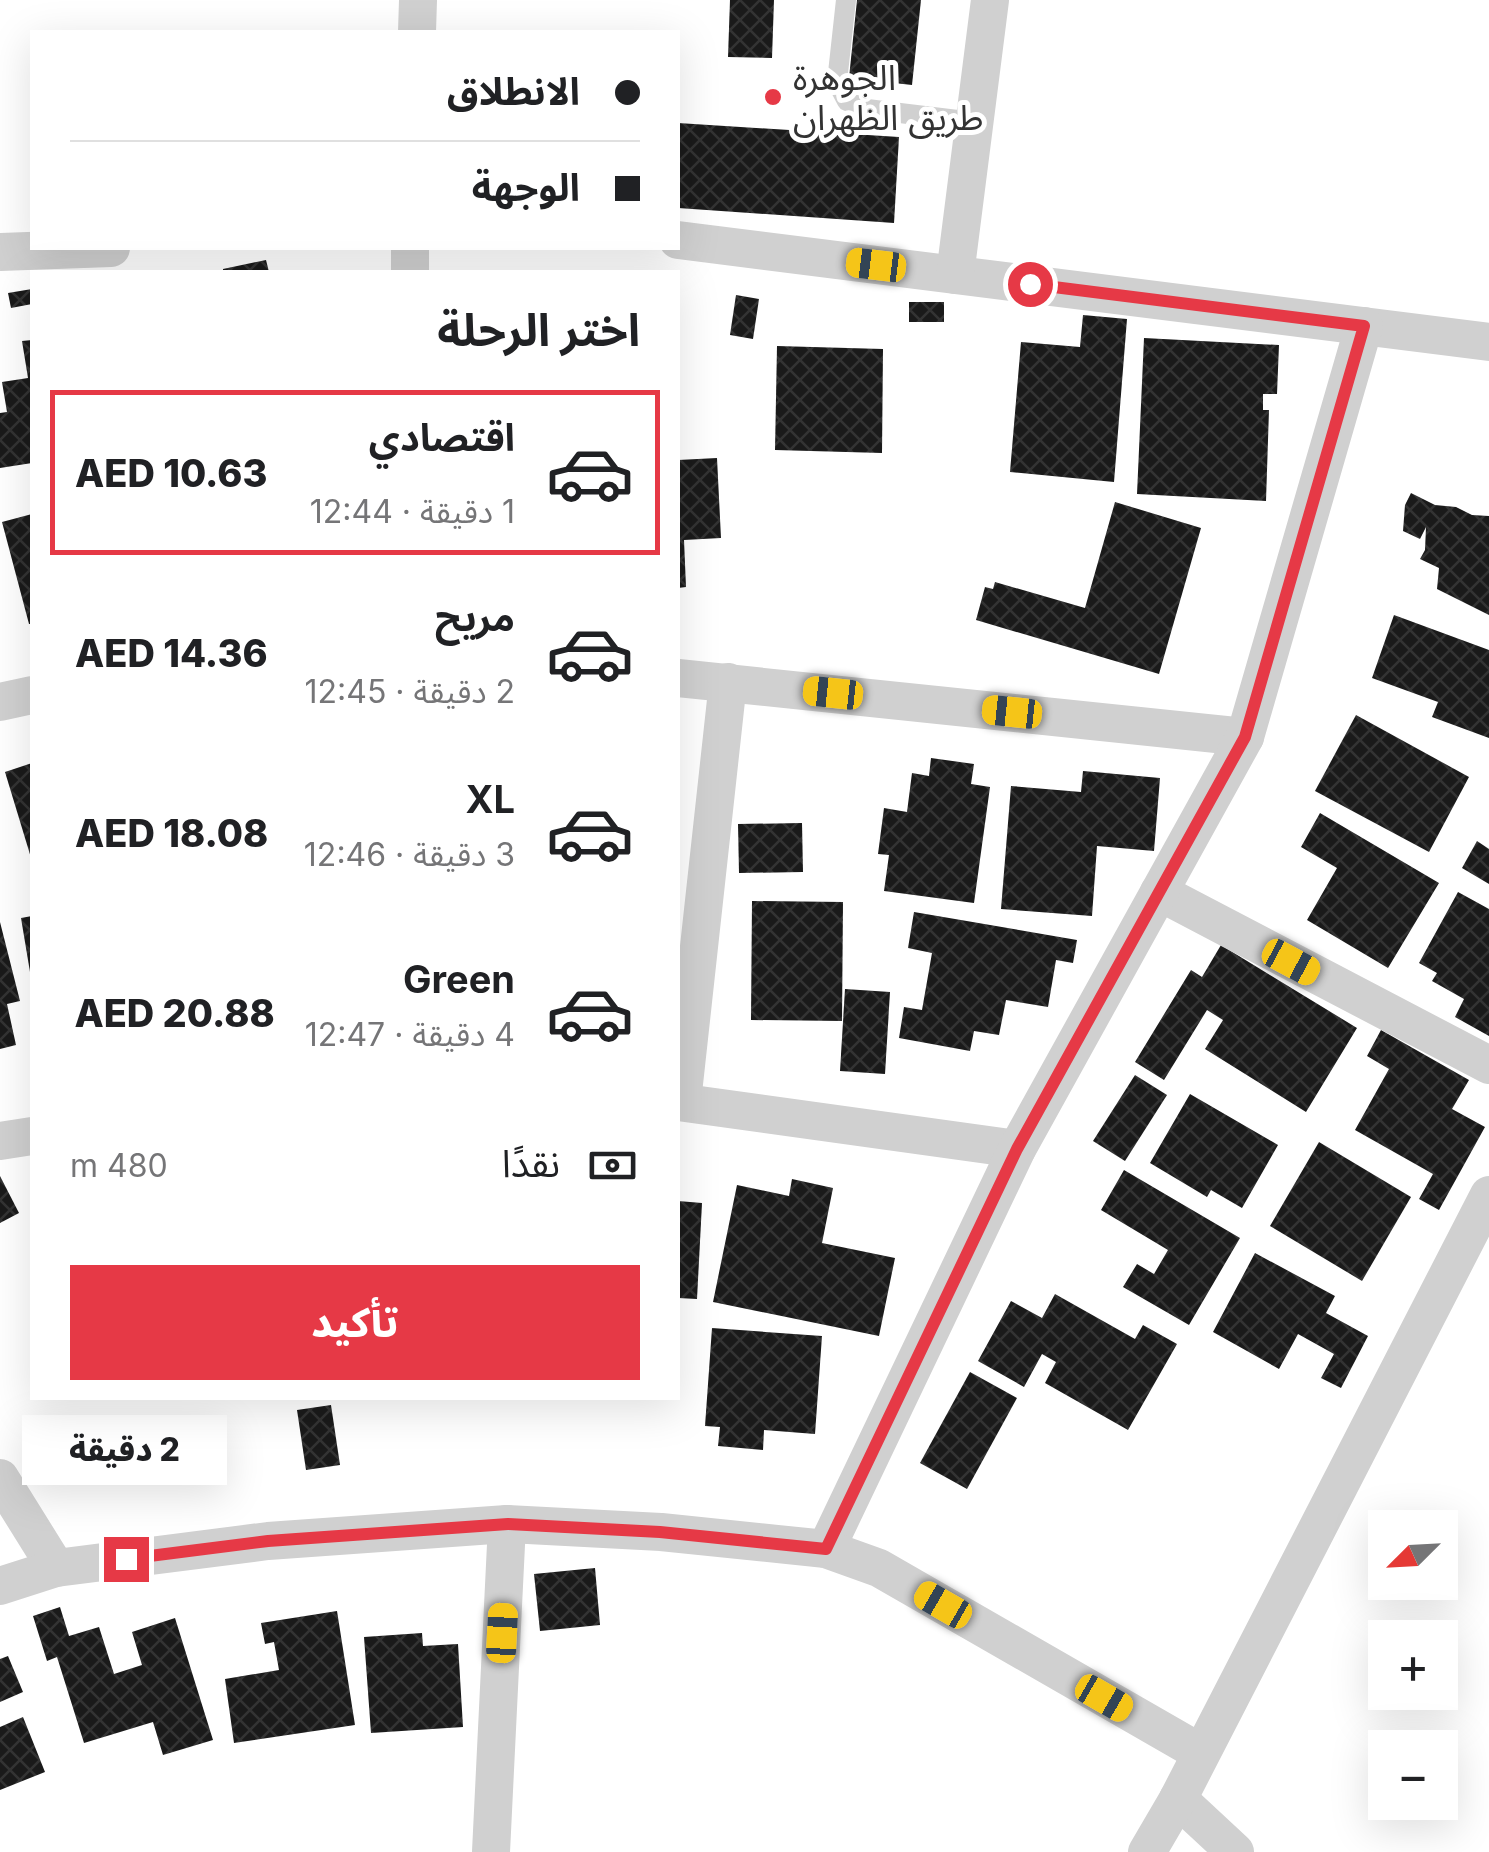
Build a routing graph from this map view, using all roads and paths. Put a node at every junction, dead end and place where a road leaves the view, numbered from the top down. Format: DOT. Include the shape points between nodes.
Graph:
graph roads {
  1 [pos="418,0"];
  2 [pos="846,0"];
  3 [pos="990,0"];
  4 [pos="417,30"];
  5 [pos="974,122"];
  6 [pos="680,240"];
  7 [pos="56,250"];
  8 [pos="0,252"];
  9 [pos="955,275"];
  10 [pos="1364,326"];
  11 [pos="1489,342"];
  12 [pos="680,678"];
  13 [pos="728,682"];
  14 [pos="30,696"];
  15 [pos="0,702"];
  16 [pos="1245,737"];
  17 [pos="1158,892"];
  18 [pos="1489,1065"];
  19 [pos="680,1102"];
  20 [pos="30,1136"];
  21 [pos="0,1140"];
  22 [pos="1017,1149"];
  23 [pos="1489,1195"];
  24 [pos="0,1478"];
  25 [pos="508,1524"];
  26 [pos="826,1549"];
  27 [pos="56,1568"];
  28 [pos="0,1586"];
  29 [pos="1201,1753"];
  30 [pos="1178,1799"];
  31 [pos="492,1852"];
  32 [pos="1147,1852"];
  33 [pos="1234,1852"];
  1 -- 4 [label="street"];
  2 -- 5 [label="lane" via="837,82 847,102"];
  3 -- 5 [label="street"];
  5 -- 9 [label="street"];
  6 -- 9 [label="street"];
  7 -- 8 [label="street"];
  9 -- 10 [label="street"];
  10 -- 11 [label="street"];
  10 -- 16 [label="street"];
  12 -- 13 [label="street"];
  13 -- 16 [label="street"];
  13 -- 19 [label="street"];
  14 -- 15 [label="street"];
  16 -- 17 [label="street"];
  17 -- 18 [label="street"];
  17 -- 22 [label="street"];
  19 -- 22 [label="street"];
  20 -- 21 [label="street"];
  22 -- 26 [label="street"];
  23 -- 29 [label="street"];
  24 -- 27 [label="street"];
  25 -- 26 [label="street"];
  25 -- 27 [label="street" via="268,1541"];
  25 -- 31 [label="street"];
  26 -- 29 [label="street" via="879,1568"];
  27 -- 28 [label="street"];
  29 -- 30 [label="street"];
  30 -- 32 [label="street"];
  30 -- 33 [label="street"];
}
